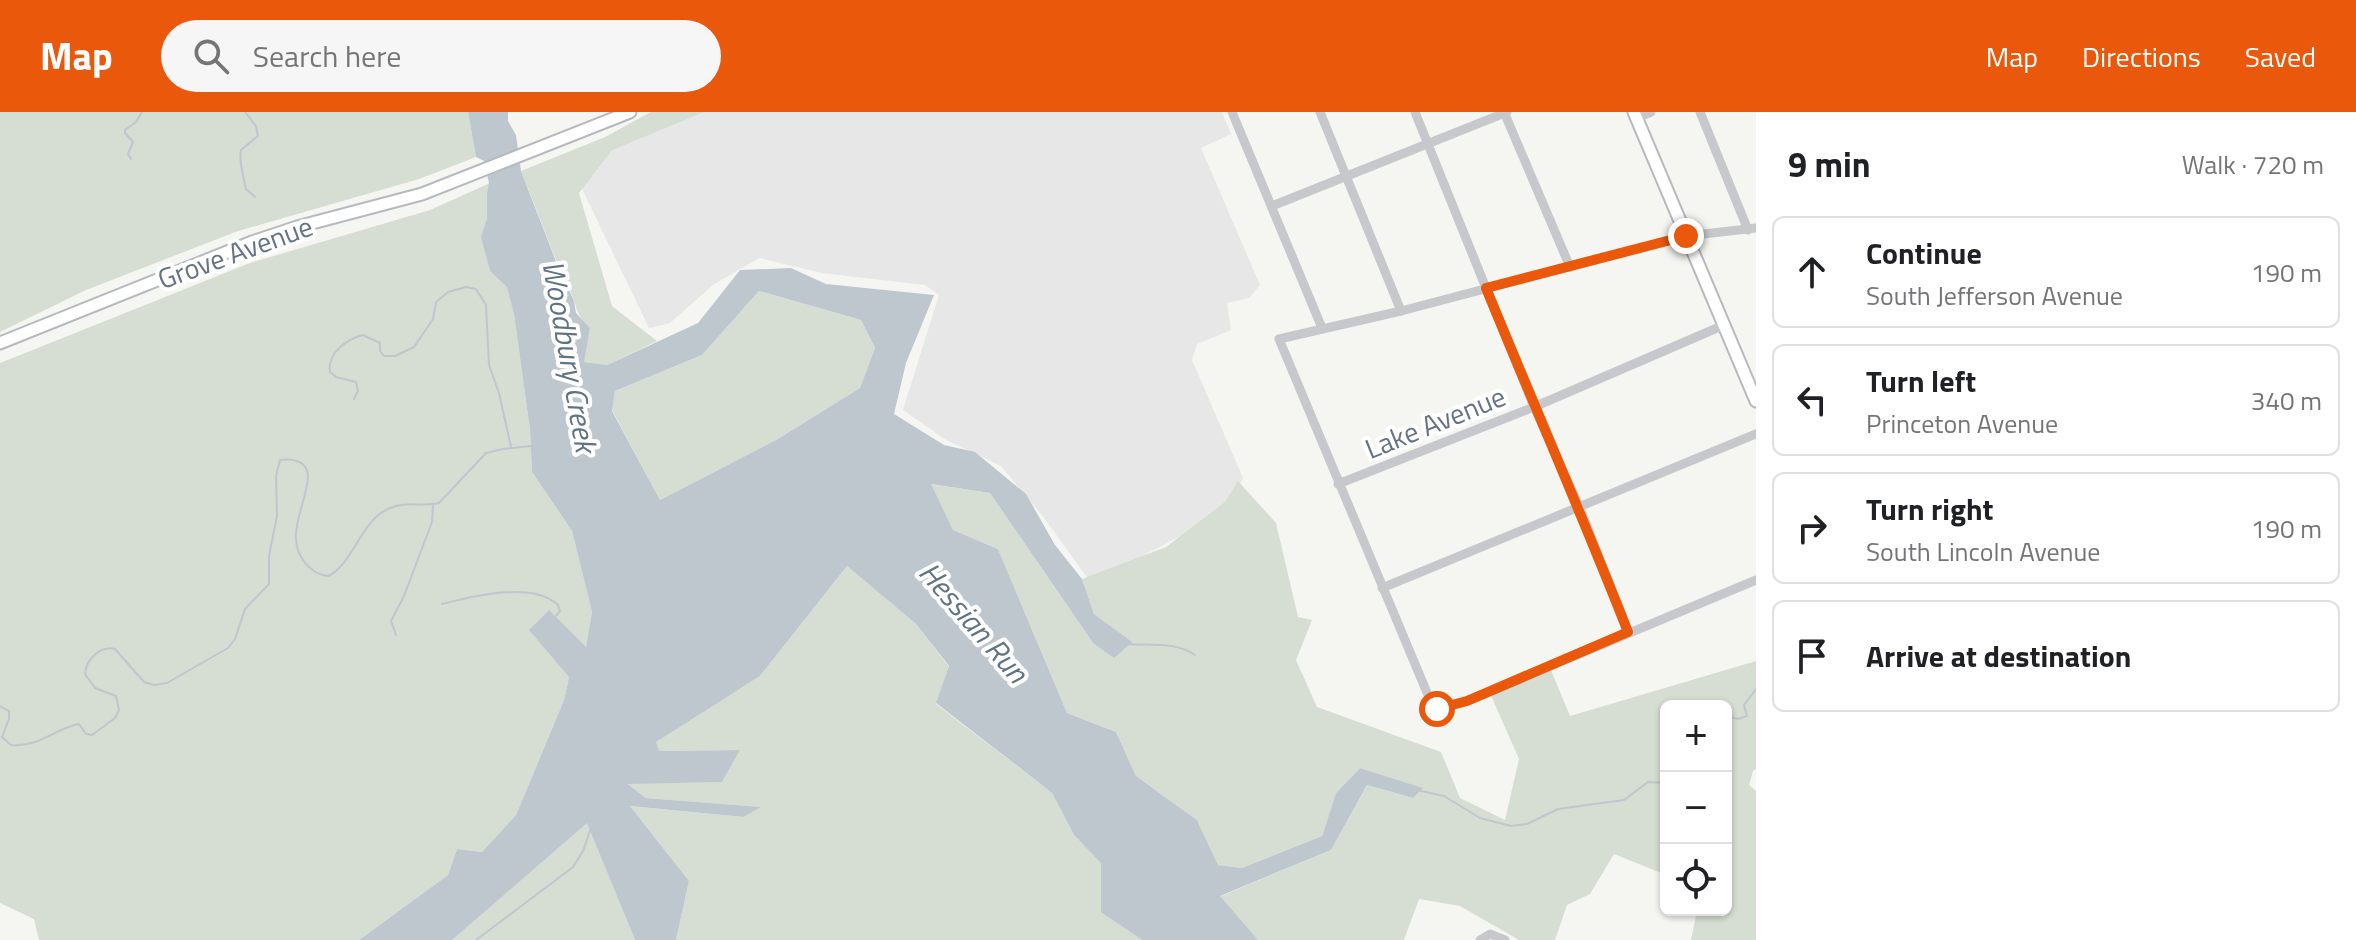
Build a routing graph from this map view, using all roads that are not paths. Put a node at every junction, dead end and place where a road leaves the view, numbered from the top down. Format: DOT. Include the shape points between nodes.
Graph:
graph roads {
  1 [pos="630,112"];
  2 [pos="1232,112"];
  3 [pos="1320,112"];
  4 [pos="1415,112"];
  5 [pos="1505,112"];
  6 [pos="1651,112"];
  7 [pos="1700,112"];
  8 [pos="1635,115"];
  9 [pos="1428,142"];
  10 [pos="1348,177"];
  11 [pos="1272,206"];
  12 [pos="1752,229"];
  13 [pos="1686,236"];
  14 [pos="1570,267"];
  15 [pos="1486,288"];
  16 [pos="1401,311"];
  17 [pos="1724,325"];
  18 [pos="1322,328"];
  19 [pos="0,343"];
  20 [pos="1756,401"];
  21 [pos="1534,407"];
  22 [pos="1756,434"];
  23 [pos="1338,484"];
  24 [pos="1580,508"];
  25 [pos="1756,580"];
  26 [pos="1382,588"];
  27 [pos="1628,632"];
  28 [pos="1502,938"];
  29 [pos="1480,940"];
  1 -- 19 [label="main road, Grove Avenue" via="422,194 252,242"];
  2 -- 11 [label="street"];
  3 -- 10 [label="street"];
  4 -- 9 [label="street"];
  5 -- 9 [label="street"];
  5 -- 14 [label="street"];
  6 -- 8 [label="street"];
  7 -- 12 [label="street"];
  8 -- 13 [label="main road"];
  9 -- 10 [label="street"];
  9 -- 15 [label="street"];
  10 -- 11 [label="street"];
  10 -- 16 [label="street"];
  11 -- 18 [label="street"];
  12 -- 13 [label="street"];
  13 -- 14 [label="street"];
  13 -- 17 [label="main road"];
  14 -- 15 [label="street"];
  15 -- 16 [label="street"];
  15 -- 21 [label="street"];
  16 -- 18 [label="street"];
  17 -- 20 [label="main road"];
  17 -- 21 [label="street, Lake Avenue"];
  18 -- 23 [label="street" via="1279,339"];
  21 -- 23 [label="street, Lake Avenue"];
  21 -- 24 [label="street"];
  22 -- 24 [label="street"];
  23 -- 26 [label="street"];
  24 -- 26 [label="street"];
  24 -- 27 [label="street"];
  25 -- 27 [label="street"];
  26 -- 27 [label="street" via="1437,709"];
  28 -- 29 [label="street" via="1490,934"];
}
